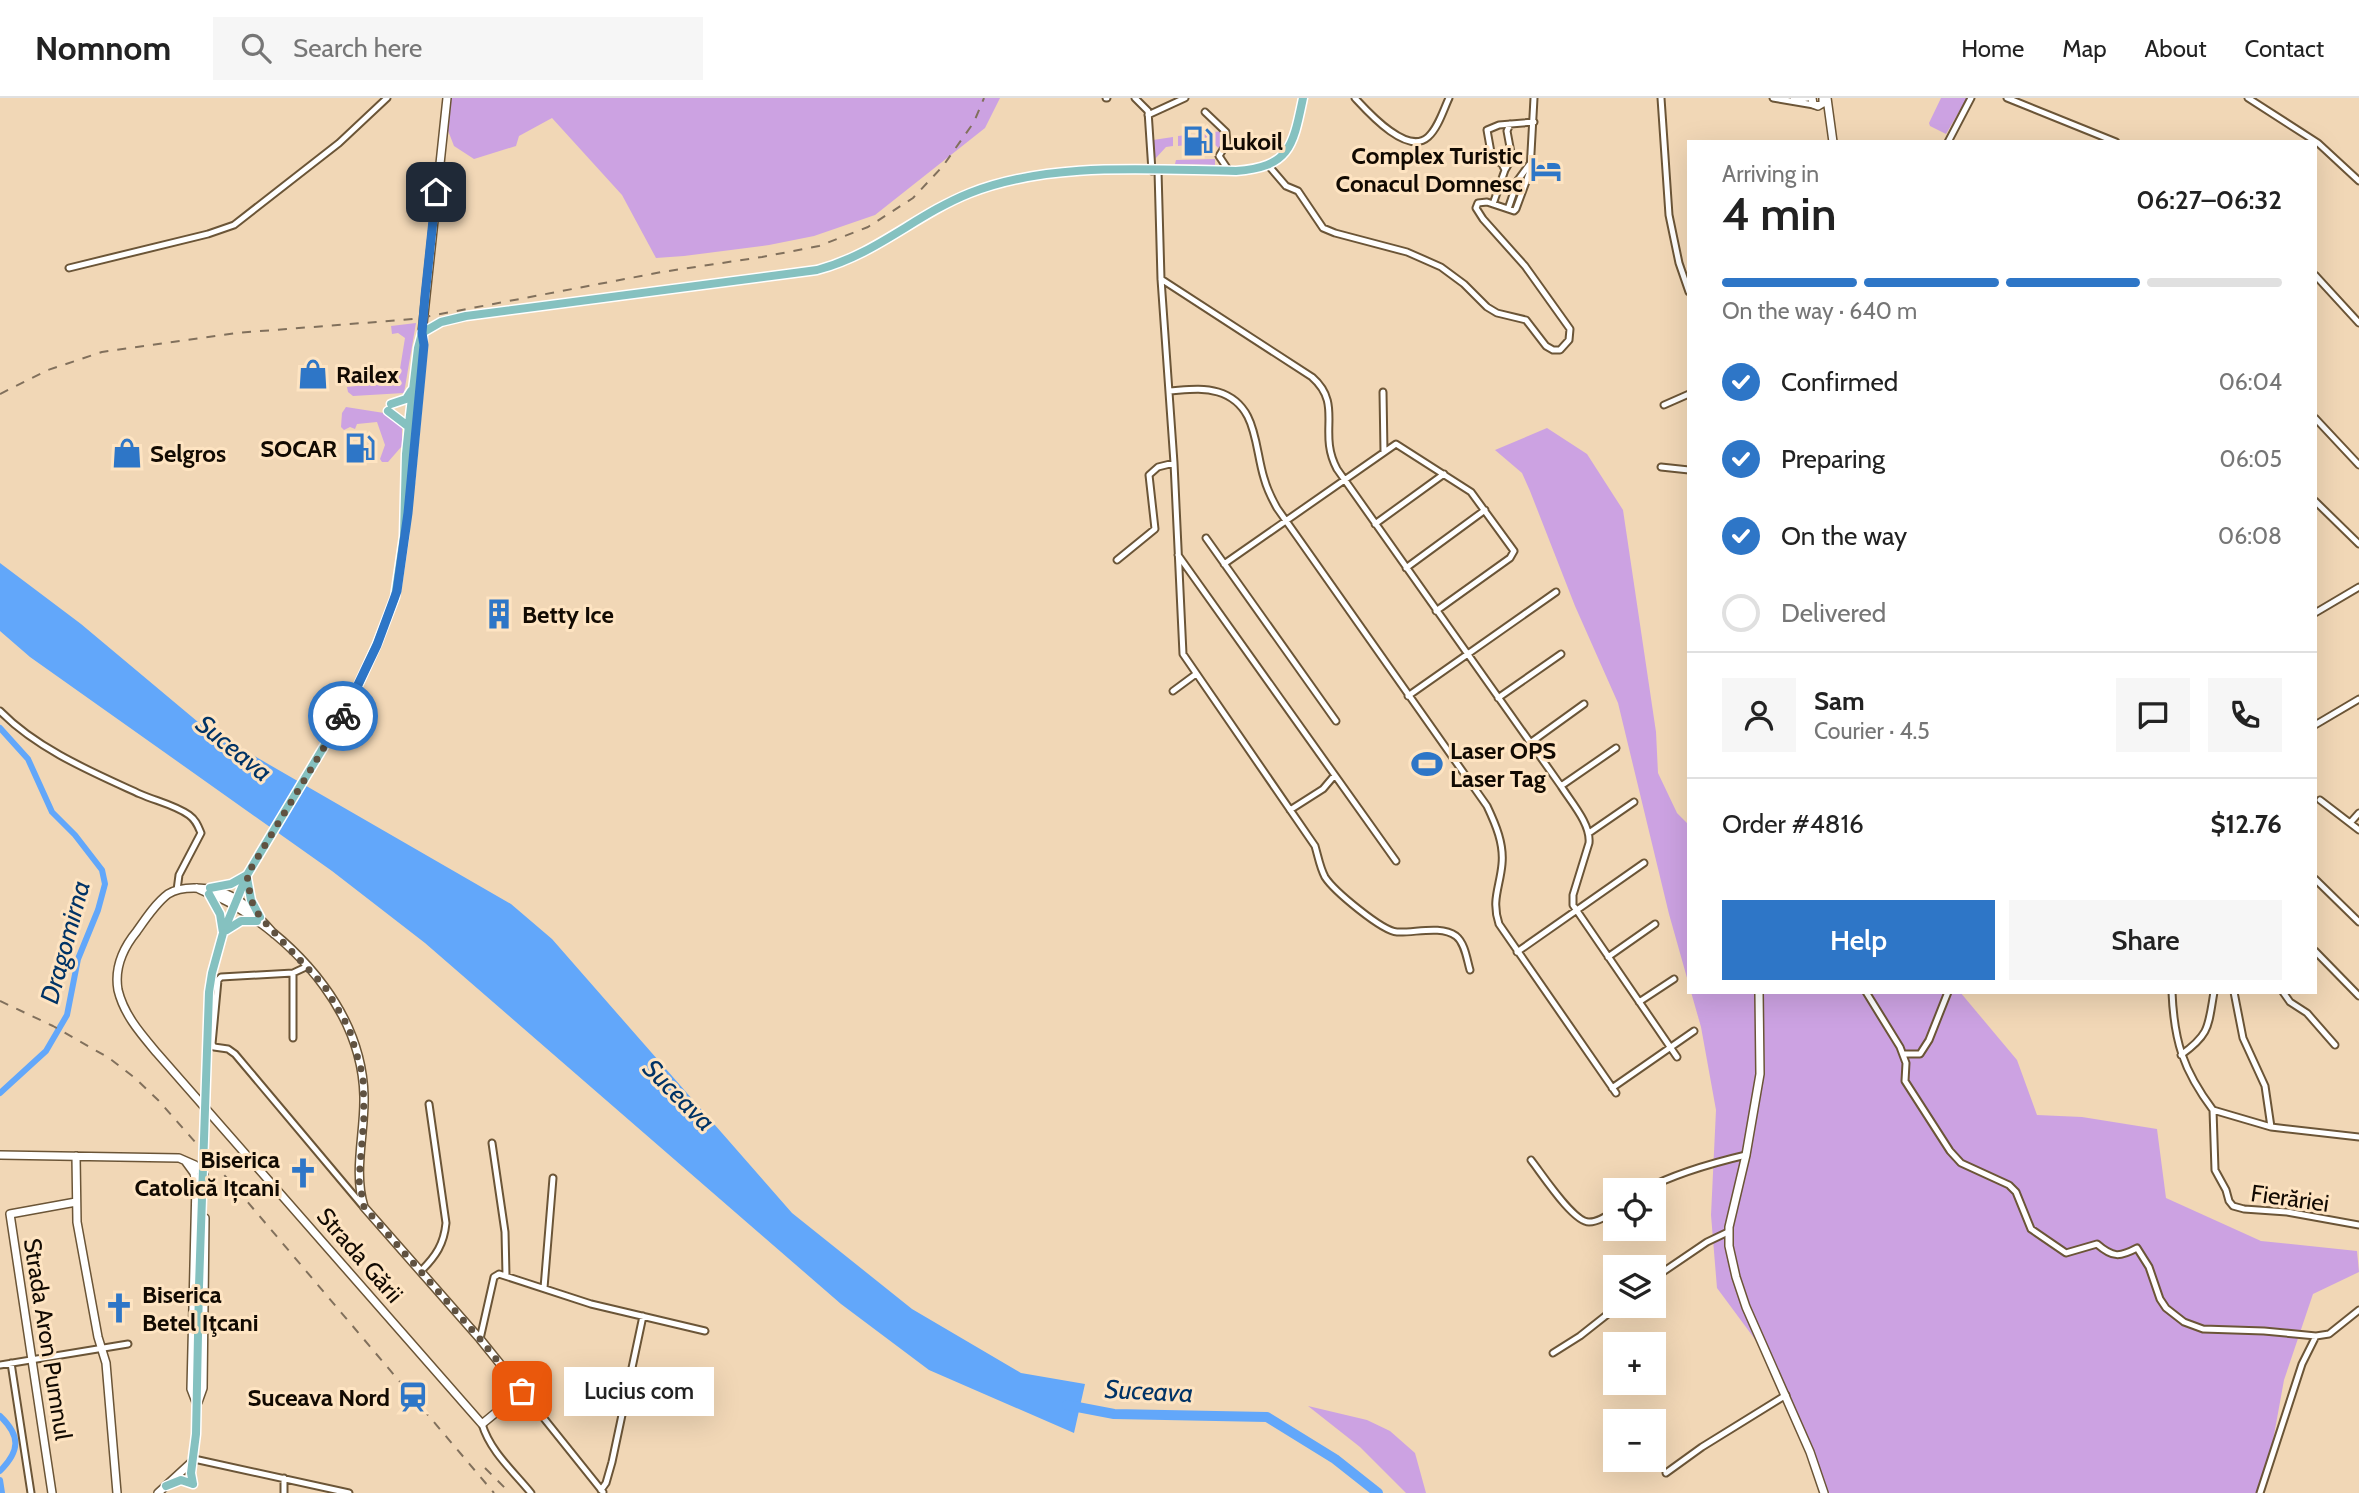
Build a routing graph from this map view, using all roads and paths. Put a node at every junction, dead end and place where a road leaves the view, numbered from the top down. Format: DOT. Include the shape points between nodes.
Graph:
graph roads {
  1 [pos="387,98"];
  2 [pos="1135,98"];
  3 [pos="1185,98"];
  4 [pos="1303,98"];
  5 [pos="1355,98"];
  6 [pos="1449,98"];
  7 [pos="1534,98"];
  8 [pos="1661,98"];
  9 [pos="1773,98"];
  10 [pos="1971,98"];
  11 [pos="2007,98"];
  12 [pos="2248,98"];
  13 [pos="447,100"];
  14 [pos="1820,100"];
  15 [pos="1205,112"];
  16 [pos="1148,115"];
  17 [pos="1829,119"];
  18 [pos="1534,122"];
  19 [pos="1510,124"];
  20 [pos="1833,140"];
  21 [pos="1949,140"];
  22 [pos="2111,140"];
  23 [pos="2310,140"];
  24 [pos="2317,145"];
  25 [pos="1268,165"];
  26 [pos="1505,170"];
  27 [pos="1155,171"];
  28 [pos="1229,171"];
  29 [pos="2359,181"];
  30 [pos="1493,204"];
  31 [pos="1687,262"];
  32 [pos="1679,263"];
  33 [pos="69,268"];
  34 [pos="2317,277"];
  35 [pos="1161,279"];
  36 [pos="1687,286"];
  37 [pos="2359,323"];
  38 [pos="422,333"];
  39 [pos="413,389"];
  40 [pos="1169,391"];
  41 [pos="1383,392"];
  42 [pos="1687,395"];
  43 [pos="1664,404"];
  44 [pos="2317,420"];
  45 [pos="409,427"];
  46 [pos="1384,452"];
  47 [pos="1174,463"];
  48 [pos="2359,466"];
  49 [pos="1661,467"];
  50 [pos="1687,470"];
  51 [pos="1444,474"];
  52 [pos="1345,481"];
  53 [pos="2317,503"];
  54 [pos="1485,510"];
  55 [pos="1286,523"];
  56 [pos="1375,524"];
  57 [pos="404,536"];
  58 [pos="1206,538"];
  59 [pos="2359,544"];
  60 [pos="1178,555"];
  61 [pos="1117,560"];
  62 [pos="1224,564"];
  63 [pos="1406,568"];
  64 [pos="2359,587"];
  65 [pos="1556,592"];
  66 [pos="1436,611"];
  67 [pos="2317,612"];
  68 [pos="1466,654"];
  69 [pos="1561,654"];
  70 [pos="1196,674"];
  71 [pos="1173,691"];
  72 [pos="1408,696"];
  73 [pos="1499,698"];
  74 [pos="2359,699"];
  75 [pos="1584,704"];
  76 [pos="0,711"];
  77 [pos="10,721"];
  78 [pos="1336,721"];
  79 [pos="0,722"];
  80 [pos="2317,724"];
  81 [pos="1530,743"];
  82 [pos="1616,748"];
  83 [pos="1334,776"];
  84 [pos="1561,786"];
  85 [pos="2320,800"];
  86 [pos="1634,802"];
  87 [pos="1290,810"];
  88 [pos="2359,813"];
  89 [pos="2350,823"];
  90 [pos="2359,830"];
  91 [pos="1589,833"];
  92 [pos="1396,861"];
  93 [pos="1644,863"];
  94 [pos="247,875"];
  95 [pos="2317,880"];
  96 [pos="177,890"];
  97 [pos="210,891"];
  98 [pos="236,902"];
  99 [pos="1576,911"];
  100 [pos="258,919"];
  101 [pos="2359,922"];
  102 [pos="1655,924"];
  103 [pos="223,933"];
  104 [pos="1517,952"];
  105 [pos="2317,953"];
  106 [pos="1608,957"];
  107 [pos="308,966"];
  108 [pos="1470,970"];
  109 [pos="293,973"];
  110 [pos="1674,979"];
  111 [pos="1759,994"];
  112 [pos="1867,994"];
  113 [pos="1947,994"];
  114 [pos="2172,994"];
  115 [pos="2214,994"];
  116 [pos="2234,994"];
  117 [pos="2284,994"];
  118 [pos="2359,996"];
  119 [pos="1639,1002"];
  120 [pos="1694,1031"];
  121 [pos="292,1038"];
  122 [pos="2335,1045"];
  123 [pos="1670,1047"];
  124 [pos="1903,1054"];
  125 [pos="2180,1055"];
  126 [pos="1677,1057"];
  127 [pos="429,1104"];
  128 [pos="2213,1110"];
  129 [pos="2270,1127"];
  130 [pos="2359,1137"];
  131 [pos="492,1143"];
  132 [pos="0,1155"];
  133 [pos="1746,1155"];
  134 [pos="76,1156"];
  135 [pos="179,1158"];
  136 [pos="1531,1160"];
  137 [pos="553,1178"];
  138 [pos="1666,1180"];
  139 [pos="76,1202"];
  140 [pos="364,1207"];
  141 [pos="10,1214"];
  142 [pos="0,1216"];
  143 [pos="1603,1217"];
  144 [pos="2359,1225"];
  145 [pos="1728,1232"];
  146 [pos="1666,1270"];
  147 [pos="421,1271"];
  148 [pos="506,1275"];
  149 [pos="544,1288"];
  150 [pos="2359,1310"];
  151 [pos="643,1316"];
  152 [pos="1603,1318"];
  153 [pos="705,1331"];
  154 [pos="2316,1336"];
  155 [pos="480,1339"];
  156 [pos="128,1344"];
  157 [pos="101,1348"];
  158 [pos="1553,1353"];
  159 [pos="0,1355"];
  160 [pos="31,1360"];
  161 [pos="11,1363"];
  162 [pos="1,1365"];
  163 [pos="522,1391"];
  164 [pos="1786,1395"];
  165 [pos="197,1405"];
  166 [pos="482,1424"];
  167 [pos="194,1459"];
  168 [pos="1666,1473"];
  169 [pos="284,1478"];
  170 [pos="166,1486"];
  171 [pos="193,1489"];
  172 [pos="602,1492"];
  173 [pos="31,1493"];
  174 [pos="52,1493"];
  175 [pos="117,1493"];
  176 [pos="158,1493"];
  177 [pos="284,1493"];
  178 [pos="349,1493"];
  179 [pos="531,1493"];
  180 [pos="1824,1493"];
  181 [pos="2260,1493"];
  1 -- 33 [label="street" via="328,152 234,225"];
  2 -- 16 [label="street" via="1147,107"];
  3 -- 16 [label="street"];
  4 -- 25 [label="main road" via="1289,148"];
  5 -- 6 [label="street" via="1374,118 1416,142 1431,134"];
  7 -- 18 [label="street"];
  8 -- 32 [label="street" via="1669,215"];
  9 -- 14 [label="street"];
  10 -- 21 [label="street"];
  11 -- 22 [label="street"];
  12 -- 23 [label="street"];
  13 -- 38 [label="street"];
  14 -- 17 [label="street"];
  14 -- 17 [label="street"];
  15 -- 28 [label="street" via="1226,132 1227,142 1219,156"];
  16 -- 27 [label="street"];
  17 -- 20 [label="street"];
  18 -- 19 [label="street"];
  18 -- 30 [label="street" via="1529,165 1518,180 1511,210"];
  19 -- 26 [label="street" via="1512,156"];
  19 -- 26 [label="street" via="1486,131 1492,158"];
  24 -- 29 [label="street"];
  25 -- 28 [label="main road"];
  25 -- 30 [label="street" via="1286,186 1298,191 1323,228 1407,252 1441,267 1487,307 1523,318 1546,346 1560,350 1569,340 1570,328 1476,208 1480,202"];
  26 -- 30 [label="street"];
  27 -- 28 [label="main road"];
  27 -- 35 [label="street"];
  27 -- 38 [label="main road" via="1078,171 986,187 863,254 823,268 466,316"];
  31 -- 32 [label="street"];
  32 -- 36 [label="street"];
  34 -- 37 [label="street"];
  35 -- 40 [label="street"];
  35 -- 52 [label="street" via="1319,383 1329,403 1330,457"];
  38 -- 39 [label="main road"];
  38 -- 57 [label="main road"];
  39 -- 45 [label="main road"];
  39 -- 45 [label="main road" via="390,408"];
  40 -- 47 [label="street"];
  40 -- 55 [label="street" via="1204,389 1239,404 1254,427 1263,477"];
  41 -- 46 [label="street"];
  42 -- 43 [label="street"];
  44 -- 48 [label="street"];
  45 -- 57 [label="main road"];
  46 -- 51 [label="street" via="1396,444"];
  46 -- 52 [label="street"];
  47 -- 60 [label="street"];
  47 -- 61 [label="street" via="1149,475 1155,528"];
  49 -- 50 [label="street"];
  51 -- 54 [label="street" via="1471,492"];
  51 -- 56 [label="street"];
  52 -- 55 [label="street"];
  52 -- 56 [label="street"];
  53 -- 59 [label="street"];
  54 -- 63 [label="street"];
  54 -- 66 [label="street" via="1513,555"];
  55 -- 62 [label="street"];
  55 -- 72 [label="street"];
  56 -- 63 [label="street"];
  57 -- 94 [label="main road" via="397,591 354,695"];
  58 -- 62 [label="street"];
  60 -- 70 [label="street" via="1183,654"];
  60 -- 83 [label="street"];
  62 -- 78 [label="street"];
  63 -- 66 [label="street"];
  64 -- 67 [label="street"];
  65 -- 68 [label="street"];
  66 -- 68 [label="street"];
  68 -- 72 [label="street"];
  68 -- 73 [label="street"];
  69 -- 73 [label="street"];
  70 -- 71 [label="street"];
  70 -- 87 [label="street"];
  72 -- 104 [label="street" via="1493,819 1503,859 1495,894 1497,916"];
  73 -- 81 [label="street"];
  74 -- 80 [label="street"];
  75 -- 81 [label="street"];
  76 -- 77 [label="street"];
  77 -- 79 [label="street"];
  77 -- 96 [label="street" via="94,774 194,818 201,833 178,876"];
  81 -- 84 [label="street"];
  82 -- 84 [label="street"];
  83 -- 87 [label="street" via="1323,789"];
  83 -- 92 [label="street"];
  84 -- 91 [label="street"];
  85 -- 89 [label="street"];
  86 -- 91 [label="street"];
  87 -- 108 [label="street" via="1315,846 1325,877 1333,886 1390,931 1441,931 1459,938"];
  88 -- 89 [label="street"];
  89 -- 90 [label="street"];
  91 -- 99 [label="street" via="1573,895"];
  93 -- 99 [label="street"];
  94 -- 97 [label="main road"];
  94 -- 98 [label="main road"];
  94 -- 100 [label="main road"];
  95 -- 101 [label="street"];
  96 -- 97 [label="street"];
  96 -- 166 [label="street, Strada Gării" via="150,913 121,958 118,988 128,1016"];
  97 -- 98 [label="street"];
  97 -- 103 [label="main road"];
  98 -- 100 [label="street"];
  98 -- 103 [label="main road"];
  99 -- 104 [label="street"];
  99 -- 106 [label="street"];
  100 -- 103 [label="main road" via="241,921"];
  100 -- 107 [label="street"];
  102 -- 106 [label="street"];
  103 -- 165 [label="main road, bridge" via="209,992"];
  104 -- 123 [label="street" via="1614,1090"];
  105 -- 118 [label="street"];
  106 -- 119 [label="street"];
  107 -- 109 [label="street"];
  107 -- 140 [label="street" via="340,1010 363,1076 359,1180"];
  109 -- 121 [label="street"];
  109 -- 140 [label="street" via="218,979 212,1044 235,1054"];
  110 -- 119 [label="street"];
  111 -- 133 [label="street" via="1760,1066"];
  112 -- 124 [label="street"];
  113 -- 124 [label="street" via="1920,1054"];
  114 -- 125 [label="street"];
  115 -- 125 [label="street" via="2204,1037"];
  116 -- 129 [label="street" via="2243,1038 2265,1086"];
  117 -- 122 [label="street"];
  119 -- 123 [label="street"];
  120 -- 123 [label="street"];
  123 -- 126 [label="street"];
  124 -- 154 [label="street" via="1905,1081 1950,1151 1961,1163 2009,1185 2031,1229 2056,1247 2072,1253 2097,1244 2116,1256 2137,1248 2166,1308 2203,1329"];
  125 -- 128 [label="street"];
  127 -- 147 [label="street" via="446,1223 443,1241"];
  128 -- 129 [label="street"];
  128 -- 144 [label="street, Fierăriei" via="2215,1170 2234,1206"];
  129 -- 130 [label="street"];
  131 -- 148 [label="street" via="504,1218"];
  132 -- 134 [label="street"];
  133 -- 138 [label="street"];
  133 -- 145 [label="street"];
  134 -- 135 [label="street"];
  134 -- 139 [label="street"];
  135 -- 165 [label="street" via="191,1168 196,1184 191,1389"];
  135 -- 165 [label="street" via="199,1168 205,1182 203,1388"];
  136 -- 143 [label="street" via="1583,1221"];
  137 -- 149 [label="street"];
  139 -- 141 [label="street, Strada Aron Pumnul"];
  139 -- 157 [label="street"];
  140 -- 147 [label="street"];
  141 -- 142 [label="street"];
  141 -- 160 [label="street, Strada Aron Pumnul"];
  145 -- 146 [label="street"];
  145 -- 164 [label="street" via="1741,1293"];
  147 -- 155 [label="street"];
  148 -- 149 [label="street"];
  148 -- 155 [label="street" via="494,1277"];
  149 -- 151 [label="street"];
  150 -- 154 [label="street" via="2329,1334"];
  151 -- 153 [label="street"];
  151 -- 172 [label="street"];
  152 -- 158 [label="street"];
  154 -- 181 [label="street" via="2302,1364"];
  155 -- 163 [label="street"];
  156 -- 157 [label="street"];
  157 -- 160 [label="street"];
  157 -- 175 [label="street" via="108,1375"];
  159 -- 162 [label="street"];
  160 -- 161 [label="street"];
  160 -- 174 [label="street, Strada Aron Pumnul"];
  161 -- 162 [label="street"];
  161 -- 173 [label="street"];
  163 -- 166 [label="street"];
  163 -- 172 [label="street"];
  164 -- 168 [label="street"];
  164 -- 180 [label="street"];
  165 -- 167 [label="main road"];
  166 -- 179 [label="street, Strada Gării" via="485,1436"];
  167 -- 169 [label="street"];
  167 -- 170 [label="street"];
  167 -- 171 [label="main road"];
  169 -- 177 [label="street"];
  169 -- 178 [label="street"];
  170 -- 171 [label="main road" via="181,1480"];
  170 -- 176 [label="street"];
}
